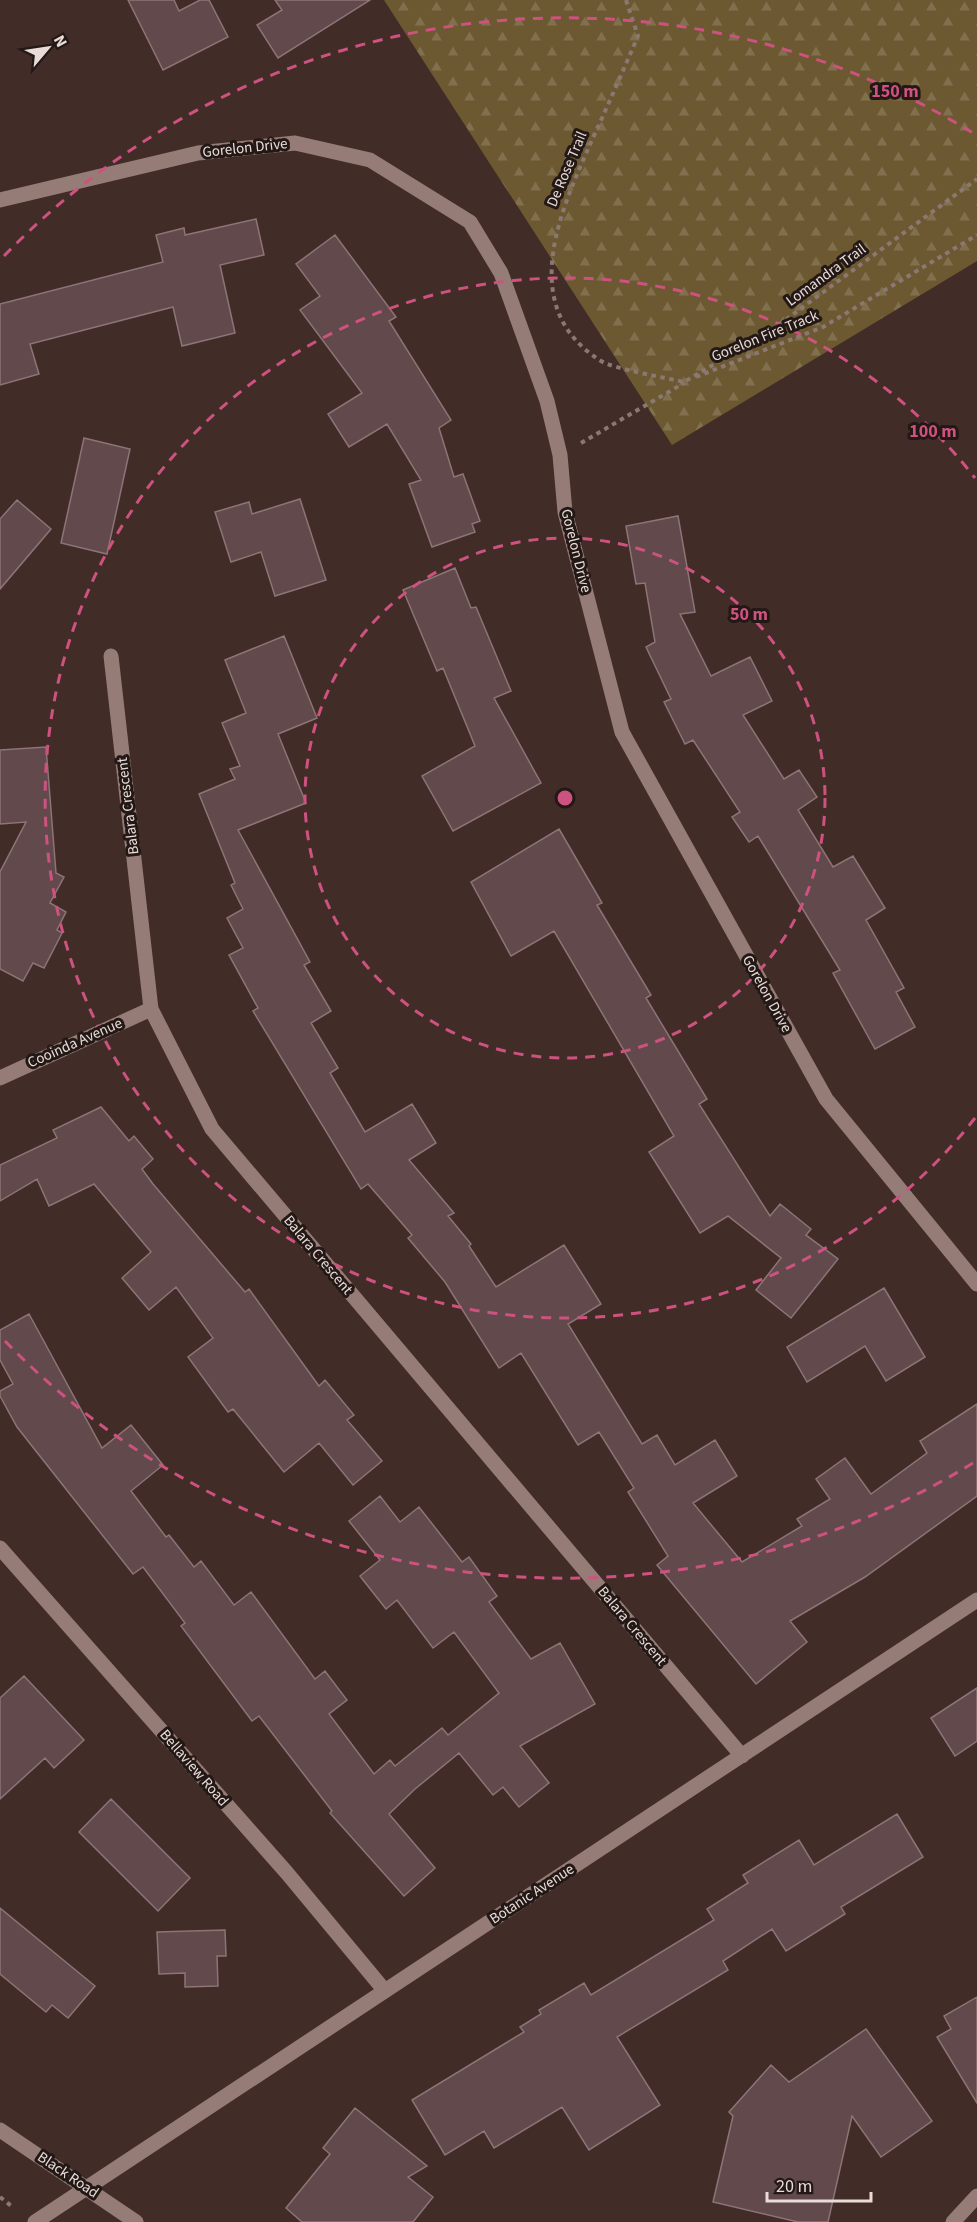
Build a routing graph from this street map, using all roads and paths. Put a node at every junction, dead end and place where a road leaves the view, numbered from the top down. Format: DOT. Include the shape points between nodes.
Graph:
graph roads {
  1 [pos="626,0"];
  2 [pos="977,179"];
  3 [pos="0,200"];
  4 [pos="977,235"];
  5 [pos="684,382"];
  6 [pos="560,455"];
  7 [pos="111,656"];
  8 [pos="151,1009"];
  9 [pos="0,1077"];
  10 [pos="977,1284"];
  11 [pos="0,1548"];
  12 [pos="977,1600"];
  13 [pos="741,1756"];
  14 [pos="385,1991"];
  15 [pos="0,2130"];
  16 [pos="87,2187"];
  17 [pos="977,2196"];
  18 [pos="35,2222"];
  19 [pos="136,2222"];
  20 [pos="953,2222"];
  1 -- 5 [label="path, De Rose Trail" via="638,36 562,207 552,253 553,294 568,332 602,362"];
  2 -- 5 [label="path, Lomandra Trail" via="769,332"];
  3 -- 6 [label="street, Gorelon Drive" via="198,153 295,143 370,160 470,222 501,273 535,365"];
  4 -- 5 [label="path, Gorelon Fire Track" via="823,327"];
  5 -- 6 [label="path, Gorelon Fire Track"];
  6 -- 10 [label="street, Gorelon Drive" via="565,512 622,732 826,1099"];
  7 -- 8 [label="street, Balara Crescent"];
  8 -- 9 [label="street, Cooinda Avenue"];
  8 -- 13 [label="street, Balara Crescent" via="212,1129"];
  11 -- 14 [label="street, Bellaview Road" via="287,1873"];
  12 -- 13 [label="street, Botanic Avenue"];
  13 -- 14 [label="street, Botanic Avenue"];
  14 -- 16 [label="street, Botanic Avenue"];
  15 -- 16 [label="street, Black Road"];
  16 -- 18 [label="street, Botanic Avenue"];
  16 -- 19 [label="street, Black Road"];
  17 -- 20 [label="street"];
}
